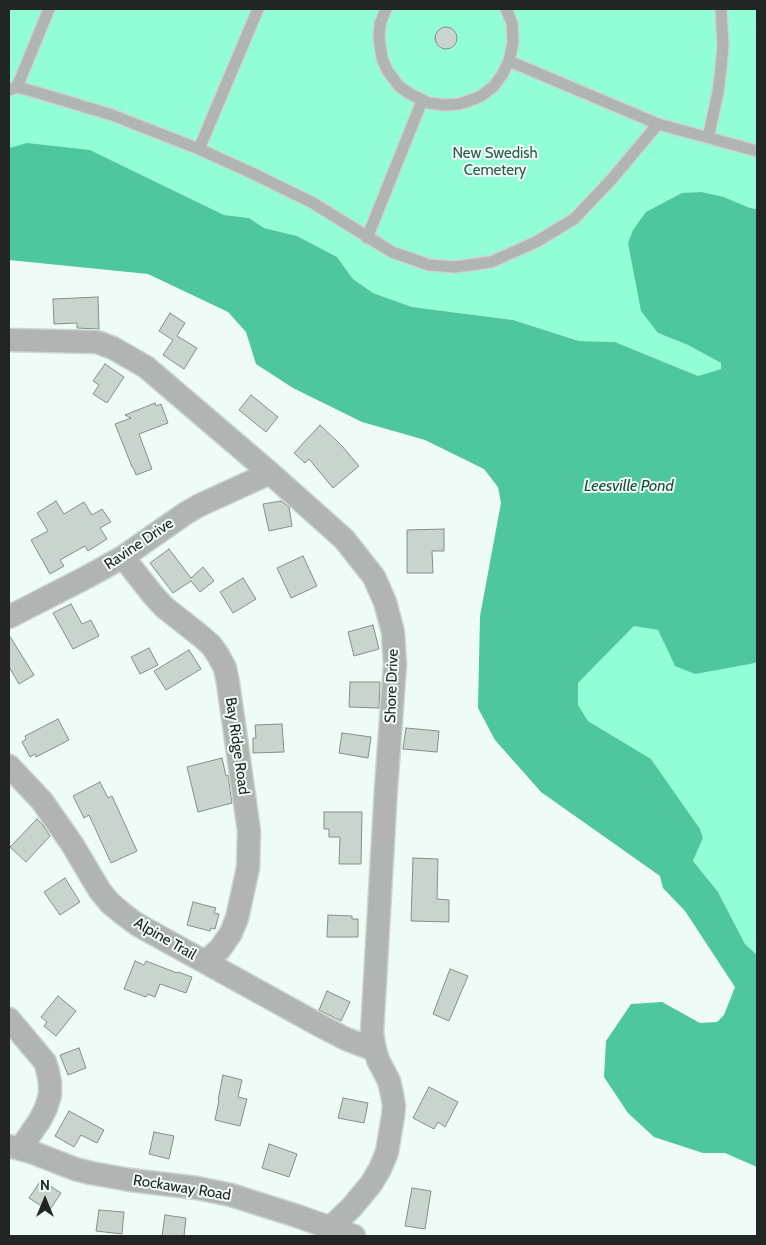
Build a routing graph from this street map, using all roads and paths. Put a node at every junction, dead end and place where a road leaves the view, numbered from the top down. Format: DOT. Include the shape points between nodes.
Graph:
graph roads {
  1 [pos="49,9"];
  2 [pos="258,9"];
  3 [pos="506,9"];
  4 [pos="721,9"];
  5 [pos="382,10"];
  6 [pos="509,61"];
  7 [pos="13,89"];
  8 [pos="422,100"];
  9 [pos="658,124"];
  10 [pos="708,138"];
  11 [pos="199,149"];
  12 [pos="757,151"];
  13 [pos="367,238"];
  14 [pos="9,340"];
  15 [pos="270,473"];
  16 [pos="123,557"];
  17 [pos="9,617"];
  18 [pos="9,766"];
  19 [pos="205,962"];
  20 [pos="9,1019"];
  21 [pos="375,1050"];
  22 [pos="14,1147"];
  23 [pos="330,1228"];
  24 [pos="354,1236"];
  1 -- 7 [label="lane"];
  2 -- 11 [label="lane"];
  3 -- 6 [label="lane" via="512,22 513,36"];
  4 -- 10 [label="lane" via="721,68"];
  5 -- 8 [label="lane" via="379,38 384,64 399,86"];
  6 -- 8 [label="lane" via="502,75 481,96 459,104 444,105"];
  6 -- 9 [label="lane"];
  7 -- 11 [label="lane" via="39,92 112,114"];
  8 -- 13 [label="lane"];
  9 -- 10 [label="lane"];
  9 -- 13 [label="lane" via="574,219 536,242 491,262 455,267 428,265 392,252"];
  10 -- 12 [label="lane"];
  11 -- 13 [label="lane" via="313,203"];
  14 -- 15 [label="street, Shore Drive" via="97,342 113,348 146,367"];
  15 -- 16 [label="street, Ravine Drive" via="186,513"];
  15 -- 21 [label="street, Shore Drive" via="344,539 374,577 393,632 395,666 372,1033"];
  16 -- 17 [label="street, Ravine Drive"];
  16 -- 19 [label="street, Bay Ridge Road" via="164,606 211,645 225,668 248,831 248,868 231,933"];
  18 -- 19 [label="street, Alpine Trail" via="42,801 110,903 138,925"];
  19 -- 21 [label="street, Alpine Trail" via="346,1039"];
  20 -- 22 [label="street" via="45,1062 50,1083 50,1095 40,1120"];
  21 -- 23 [label="street, Shore Drive" via="389,1081 394,1106 387,1152 371,1184"];
  22 -- 23 [label="street, Rockaway Road" via="91,1173 231,1195"];
  23 -- 24 [label="street, Rockaway Road"];
}
